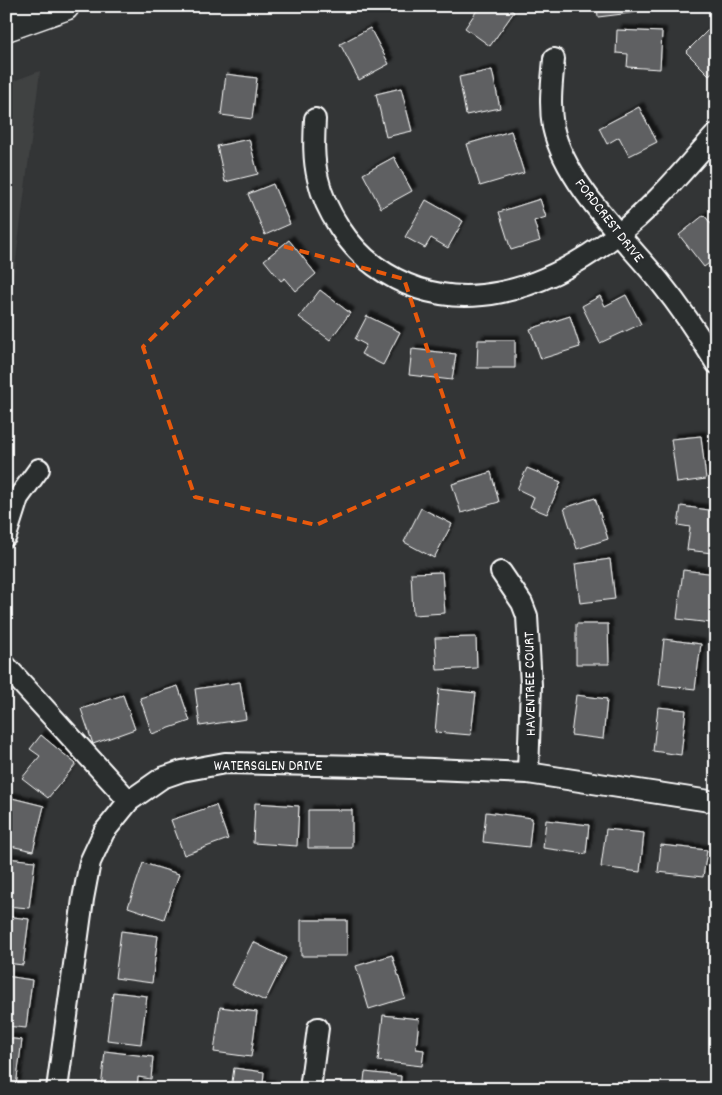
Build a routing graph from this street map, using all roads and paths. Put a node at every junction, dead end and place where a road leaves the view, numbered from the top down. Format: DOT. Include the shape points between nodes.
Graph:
graph roads {
  1 [pos="65,6"];
  2 [pos="6,27"];
  3 [pos="554,59"];
  4 [pos="315,119"];
  5 [pos="716,134"];
  6 [pos="618,234"];
  7 [pos="716,363"];
  8 [pos="39,469"];
  9 [pos="6,536"];
  10 [pos="501,572"];
  11 [pos="6,666"];
  12 [pos="528,773"];
  13 [pos="715,800"];
  14 [pos="129,801"];
  15 [pos="318,1028"];
  16 [pos="57,1089"];
  17 [pos="310,1089"];
  1 -- 2 [label="highway"];
  3 -- 6 [label="street, FORDCREST DRIVE" via="550,100 559,146 578,181"];
  4 -- 6 [label="street" via="314,153 318,180 333,214 364,258 409,286 455,297 497,293 577,262"];
  5 -- 6 [label="street" via="648,208"];
  6 -- 7 [label="street, FORDCREST DRIVE" via="692,324"];
  8 -- 9 [label="street" via="18,498"];
  10 -- 12 [label="street, HAVENTREE COURT" via="522,603 529,632 532,685"];
  11 -- 14 [label="street"];
  12 -- 13 [label="street, WATERSGLEN DRIVE"];
  12 -- 14 [label="street, WATERSGLEN DRIVE" via="226,763 162,778"];
  14 -- 16 [label="street, WATERSGLEN DRIVE" via="104,832 90,862"];
  15 -- 17 [label="street"];
}
